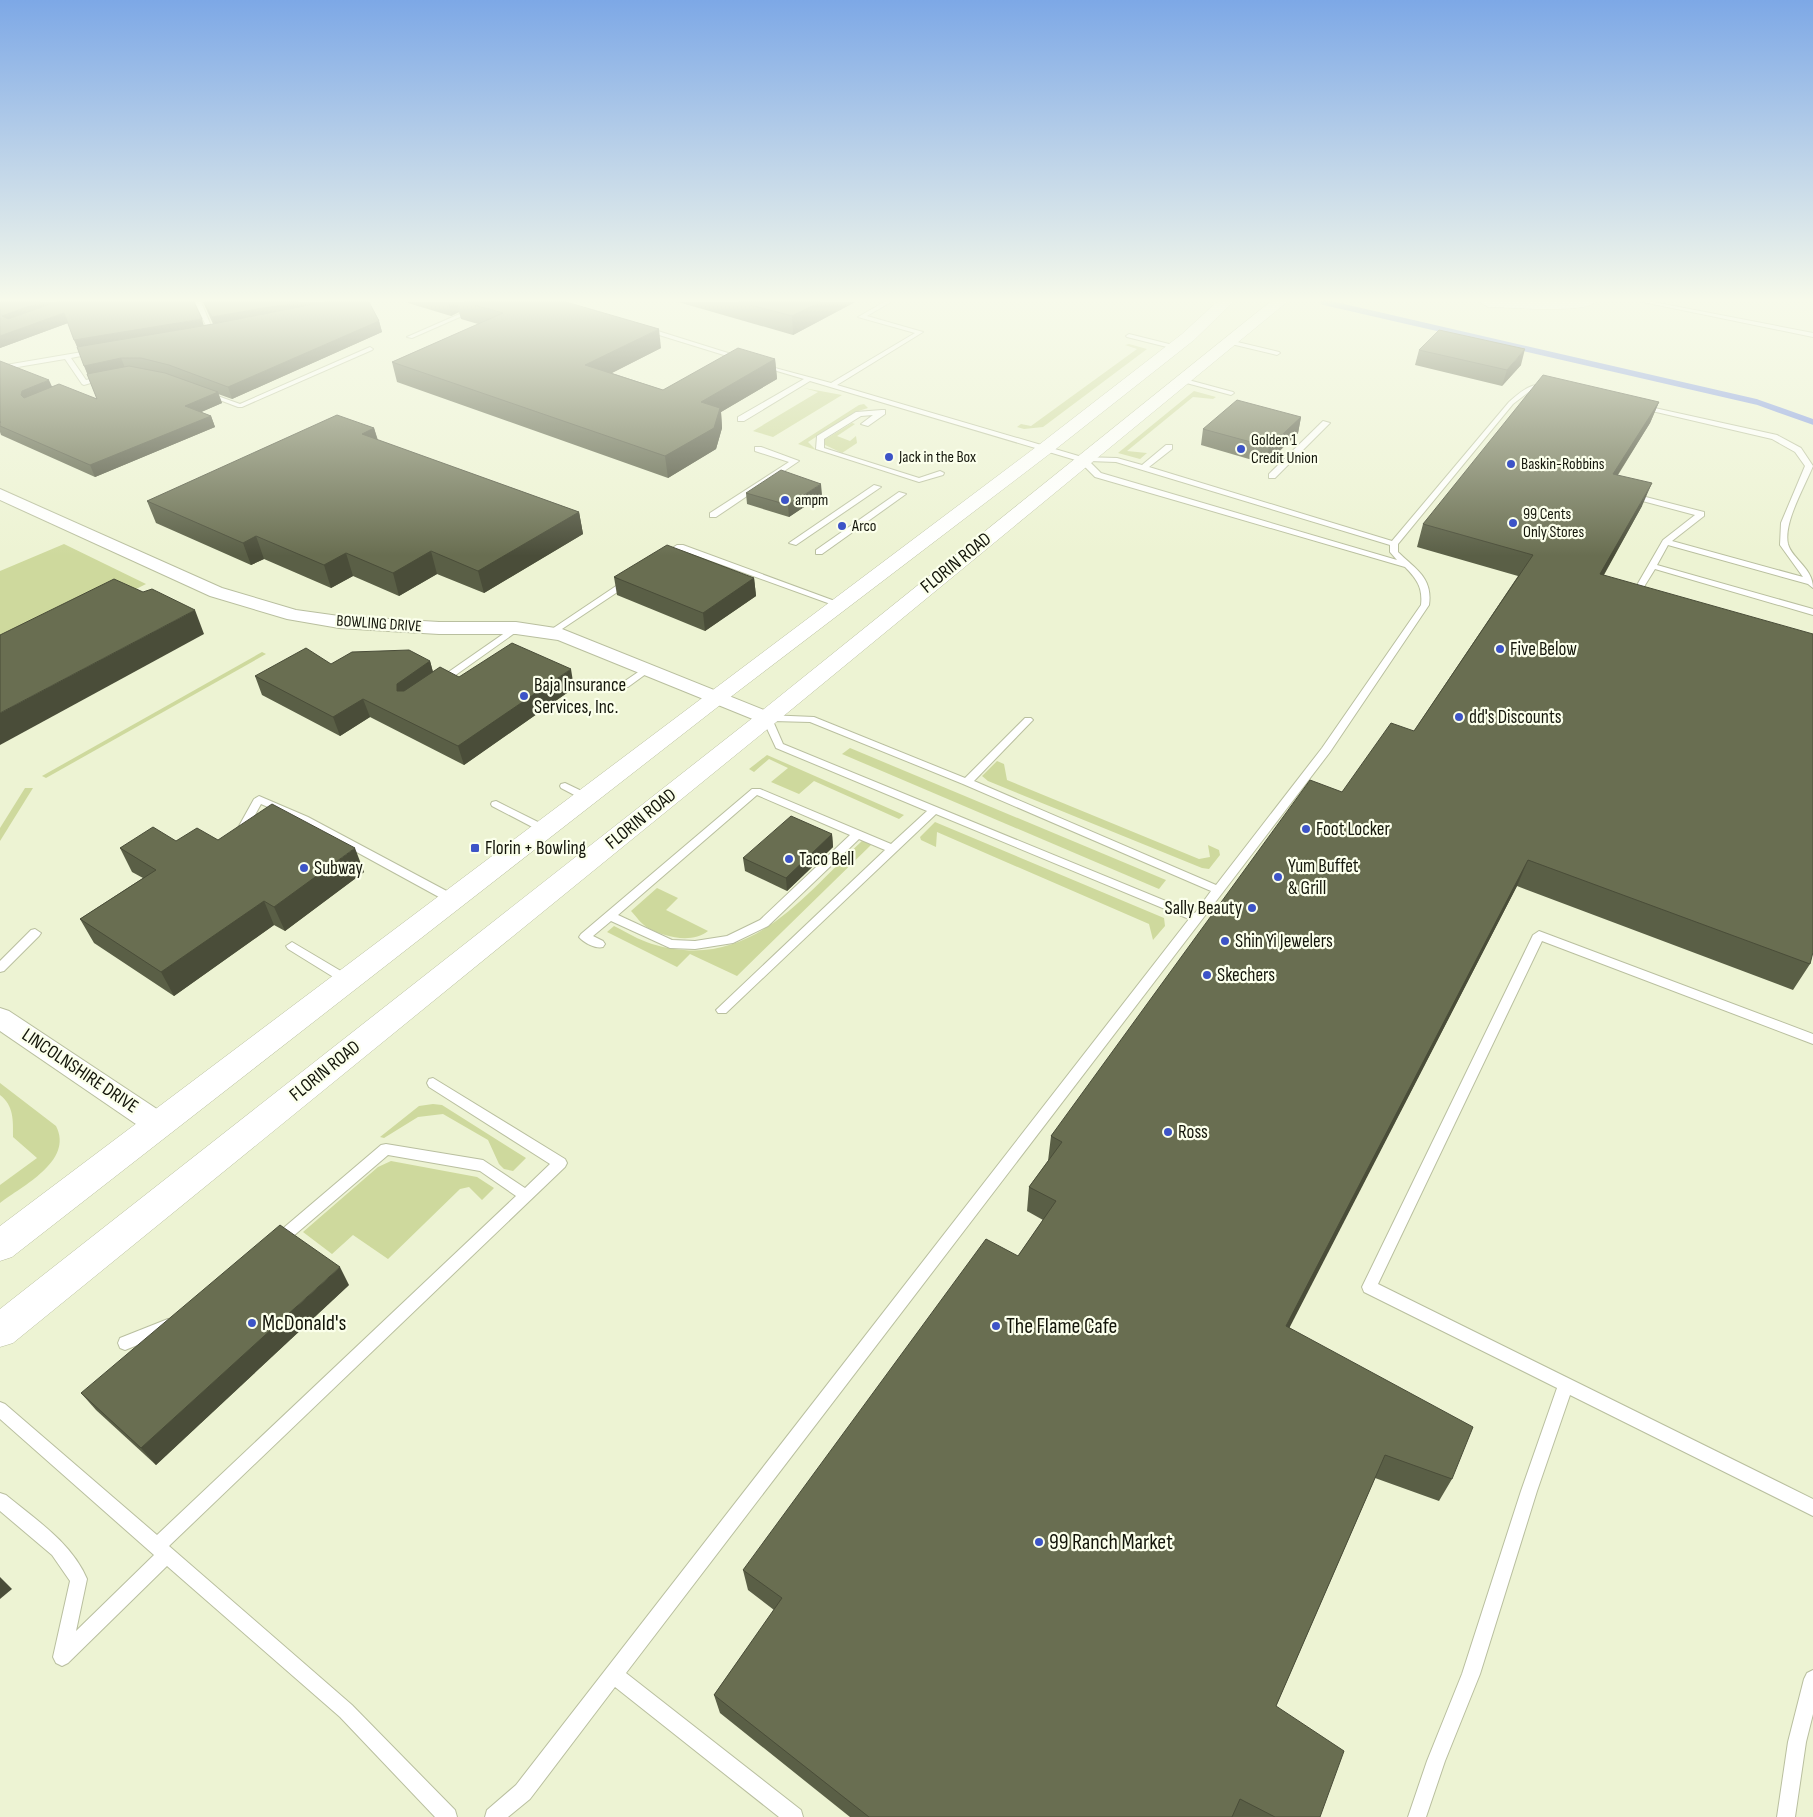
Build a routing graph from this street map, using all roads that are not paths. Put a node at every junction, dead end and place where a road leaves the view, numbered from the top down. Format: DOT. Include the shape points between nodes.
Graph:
graph roads {
  1 [pos="284,387"];
  2 [pos="796,387"];
  3 [pos="838,387"];
  4 [pos="1124,387"];
  5 [pos="1173,387"];
  6 [pos="1207,387"];
  7 [pos="1538,387"];
  8 [pos="1549,387"];
  9 [pos="1560,388"];
  10 [pos="197,391"];
  11 [pos="1231,393"];
  12 [pos="1624,403"];
  13 [pos="894,404"];
  14 [pos="882,412"];
  15 [pos="740,419"];
  16 [pos="1326,423"];
  17 [pos="865,424"];
  18 [pos="1002,428"];
  19 [pos="994,433"];
  20 [pos="1169,447"];
  21 [pos="1046,448"];
  22 [pos="758,449"];
  23 [pos="1082,460"];
  24 [pos="1143,468"];
  25 [pos="940,473"];
  26 [pos="1272,476"];
  27 [pos="877,486"];
  28 [pos="0,494"];
  29 [pos="902,494"];
  30 [pos="1638,497"];
  31 [pos="713,515"];
  32 [pos="1666,542"];
  33 [pos="793,543"];
  34 [pos="1394,544"];
  35 [pos="819,552"];
  36 [pos="657,562"];
  37 [pos="1410,566"];
  38 [pos="1653,566"];
  39 [pos="633,578"];
  40 [pos="1812,583"];
  41 [pos="1656,597"];
  42 [pos="839,604"];
  43 [pos="1813,612"];
  44 [pos="516,628"];
  45 [pos="550,633"];
  46 [pos="647,669"];
  47 [pos="626,685"];
  48 [pos="431,688"];
  49 [pos="716,697"];
  50 [pos="767,718"];
  51 [pos="1028,720"];
  52 [pos="966,782"];
  53 [pos="496,804"];
  54 [pos="934,810"];
  55 [pos="544,829"];
  56 [pos="858,834"];
  57 [pos="234,843"];
  58 [pos="892,849"];
  59 [pos="1219,890"];
  60 [pos="452,899"];
  61 [pos="609,916"];
  62 [pos="1197,918"];
  63 [pos="35,933"];
  64 [pos="598,944"];
  65 [pos="292,946"];
  66 [pos="0,968"];
  67 [pos="346,980"];
  68 [pos="722,1010"];
  69 [pos="0,1018"];
  70 [pos="1813,1039"];
  71 [pos="433,1082"];
  72 [pos="159,1125"];
  73 [pos="526,1196"];
  74 [pos="0,1246"];
  75 [pos="266,1250"];
  76 [pos="183,1320"];
  77 [pos="0,1331"];
  78 [pos="125,1343"];
  79 [pos="1566,1384"];
  80 [pos="0,1409"];
  81 [pos="0,1501"];
  82 [pos="1813,1508"];
  83 [pos="162,1550"];
  84 [pos="613,1674"];
  85 [pos="1813,1679"];
  86 [pos="448,1817"];
  87 [pos="494,1817"];
  88 [pos="794,1817"];
  89 [pos="1417,1817"];
  90 [pos="1786,1817"];
  1 -- 10 [label="lane" via="240,406"];
  2 -- 15 [label="lane"];
  3 -- 13 [label="lane"];
  4 -- 21 [label="main road, FLORIN ROAD"];
  5 -- 23 [label="main road, FLORIN ROAD"];
  6 -- 11 [label="lane"];
  7 -- 34 [label="lane" via="1528,389 1511,403"];
  8 -- 9 [label="lane"];
  12 -- 40 [label="lane" via="1774,437 1798,450 1809,466 1785,523 1784,545"];
  13 -- 14 [label="lane"];
  13 -- 19 [label="lane"];
  14 -- 17 [label="lane"];
  14 -- 25 [label="lane" via="859,414 820,438 820,449 919,480"];
  16 -- 26 [label="lane"];
  18 -- 19 [label="lane"];
  19 -- 21 [label="lane"];
  20 -- 24 [label="lane"];
  21 -- 23 [label="lane"];
  21 -- 42 [label="main road, FLORIN ROAD"];
  22 -- 31 [label="lane" via="795,461"];
  23 -- 24 [label="lane" via="1117,460"];
  23 -- 37 [label="lane" via="1098,475"];
  23 -- 50 [label="main road, FLORIN ROAD"];
  24 -- 34 [label="lane"];
  27 -- 33 [label="lane"];
  28 -- 44 [label="street, BOWLING DRIVE" via="216,592 253,604 303,616 387,626"];
  29 -- 35 [label="lane"];
  30 -- 32 [label="lane" via="1701,514"];
  32 -- 38 [label="lane"];
  32 -- 40 [label="lane"];
  34 -- 37 [label="lane" via="1394,552"];
  36 -- 42 [label="lane" via="680,547"];
  37 -- 59 [label="lane" via="1424,584 1425,604 1326,750"];
  38 -- 41 [label="lane" via="1637,592"];
  38 -- 43 [label="lane"];
  39 -- 45 [label="lane"];
  42 -- 49 [label="main road, FLORIN ROAD"];
  44 -- 45 [label="street, BOWLING DRIVE"];
  44 -- 48 [label="lane"];
  45 -- 46 [label="street, BOWLING DRIVE"];
  46 -- 47 [label="lane"];
  46 -- 49 [label="street, BOWLING DRIVE"];
  49 -- 50 [label="street, BOWLING DRIVE"];
  49 -- 55 [label="main road, FLORIN ROAD" via="575,791"];
  50 -- 52 [label="lane" via="811,719"];
  50 -- 54 [label="lane" via="779,746"];
  50 -- 77 [label="main road, FLORIN ROAD"];
  51 -- 52 [label="lane"];
  52 -- 59 [label="lane"];
  53 -- 55 [label="lane"];
  54 -- 58 [label="lane"];
  54 -- 62 [label="lane"];
  55 -- 60 [label="main road, FLORIN ROAD"];
  56 -- 58 [label="lane"];
  56 -- 61 [label="lane" via="764,923 729,940 696,945 670,944"];
  56 -- 61 [label="lane" via="756,791"];
  57 -- 60 [label="lane" via="259,799 304,819"];
  58 -- 68 [label="lane"];
  59 -- 62 [label="lane"];
  60 -- 67 [label="main road, FLORIN ROAD"];
  61 -- 64 [label="lane" via="585,937"];
  62 -- 84 [label="lane"];
  63 -- 66 [label="lane"];
  65 -- 67 [label="lane"];
  67 -- 72 [label="main road, FLORIN ROAD"];
  69 -- 72 [label="street, LINCOLNSHIRE DRIVE"];
  70 -- 79 [label="lane" via="1539,935 1369,1286"];
  71 -- 73 [label="lane" via="560,1163"];
  72 -- 74 [label="main road, FLORIN ROAD"];
  73 -- 75 [label="lane" via="483,1166 386,1150"];
  73 -- 83 [label="lane"];
  76 -- 78 [label="lane"];
  79 -- 82 [label="lane"];
  79 -- 89 [label="lane" via="1471,1674"];
  80 -- 83 [label="lane"];
  81 -- 83 [label="lane" via="58,1549 79,1579 62,1657"];
  83 -- 86 [label="lane" via="346,1711"];
  84 -- 87 [label="lane" via="523,1792"];
  84 -- 88 [label="lane"];
  85 -- 90 [label="lane" via="1797,1742"];
}
